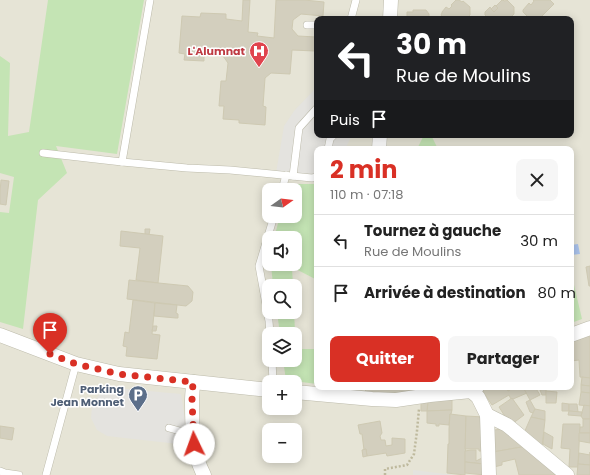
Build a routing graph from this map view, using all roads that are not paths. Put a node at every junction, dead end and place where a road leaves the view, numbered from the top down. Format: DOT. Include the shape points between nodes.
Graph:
graph roads {
  1 [pos="150,0"];
  2 [pos="356,0"];
  3 [pos="392,0"];
  4 [pos="352,16"];
  5 [pos="390,16"];
  6 [pos="307,25"];
  7 [pos="314,25"];
  8 [pos="314,111"];
  9 [pos="43,153"];
  10 [pos="122,162"];
  11 [pos="290,175"];
  12 [pos="314,178"];
  13 [pos="286,183"];
  14 [pos="272,223"];
  15 [pos="269,327"];
  16 [pos="590,328"];
  17 [pos="0,334"];
  18 [pos="574,334"];
  19 [pos="76,364"];
  20 [pos="193,382"];
  21 [pos="262,389"];
  22 [pos="462,390"];
  23 [pos="474,390"];
  24 [pos="302,393"];
  25 [pos="426,393"];
  26 [pos="487,415"];
  27 [pos="169,428"];
  28 [pos="194,434"];
  29 [pos="0,471"];
  30 [pos="19,475"];
  31 [pos="46,475"];
  32 [pos="204,475"];
  33 [pos="489,475"];
  34 [pos="567,475"];
  1 -- 10 [label="lane"];
  2 -- 4 [label="lane"];
  3 -- 5 [label="street"];
  6 -- 7 [label="lane"];
  8 -- 11 [label="lane" via="299,128"];
  9 -- 10 [label="lane"];
  10 -- 11 [label="lane"];
  11 -- 12 [label="lane"];
  11 -- 13 [label="lane"];
  14 -- 15 [label="lane" via="259,266"];
  16 -- 18 [label="street"];
  17 -- 19 [label="street"];
  19 -- 20 [label="street" via="119,374"];
  19 -- 31 [label="lane"];
  20 -- 21 [label="street"];
  20 -- 28 [label="street"];
  22 -- 25 [label="street"];
  23 -- 26 [label="street"];
  24 -- 25 [label="street" via="396,400"];
  26 -- 33 [label="street"];
  26 -- 34 [label="street" via="507,426"];
  27 -- 28 [label="lane"];
  28 -- 32 [label="street" via="194,444"];
  29 -- 30 [label="lane"];
}
